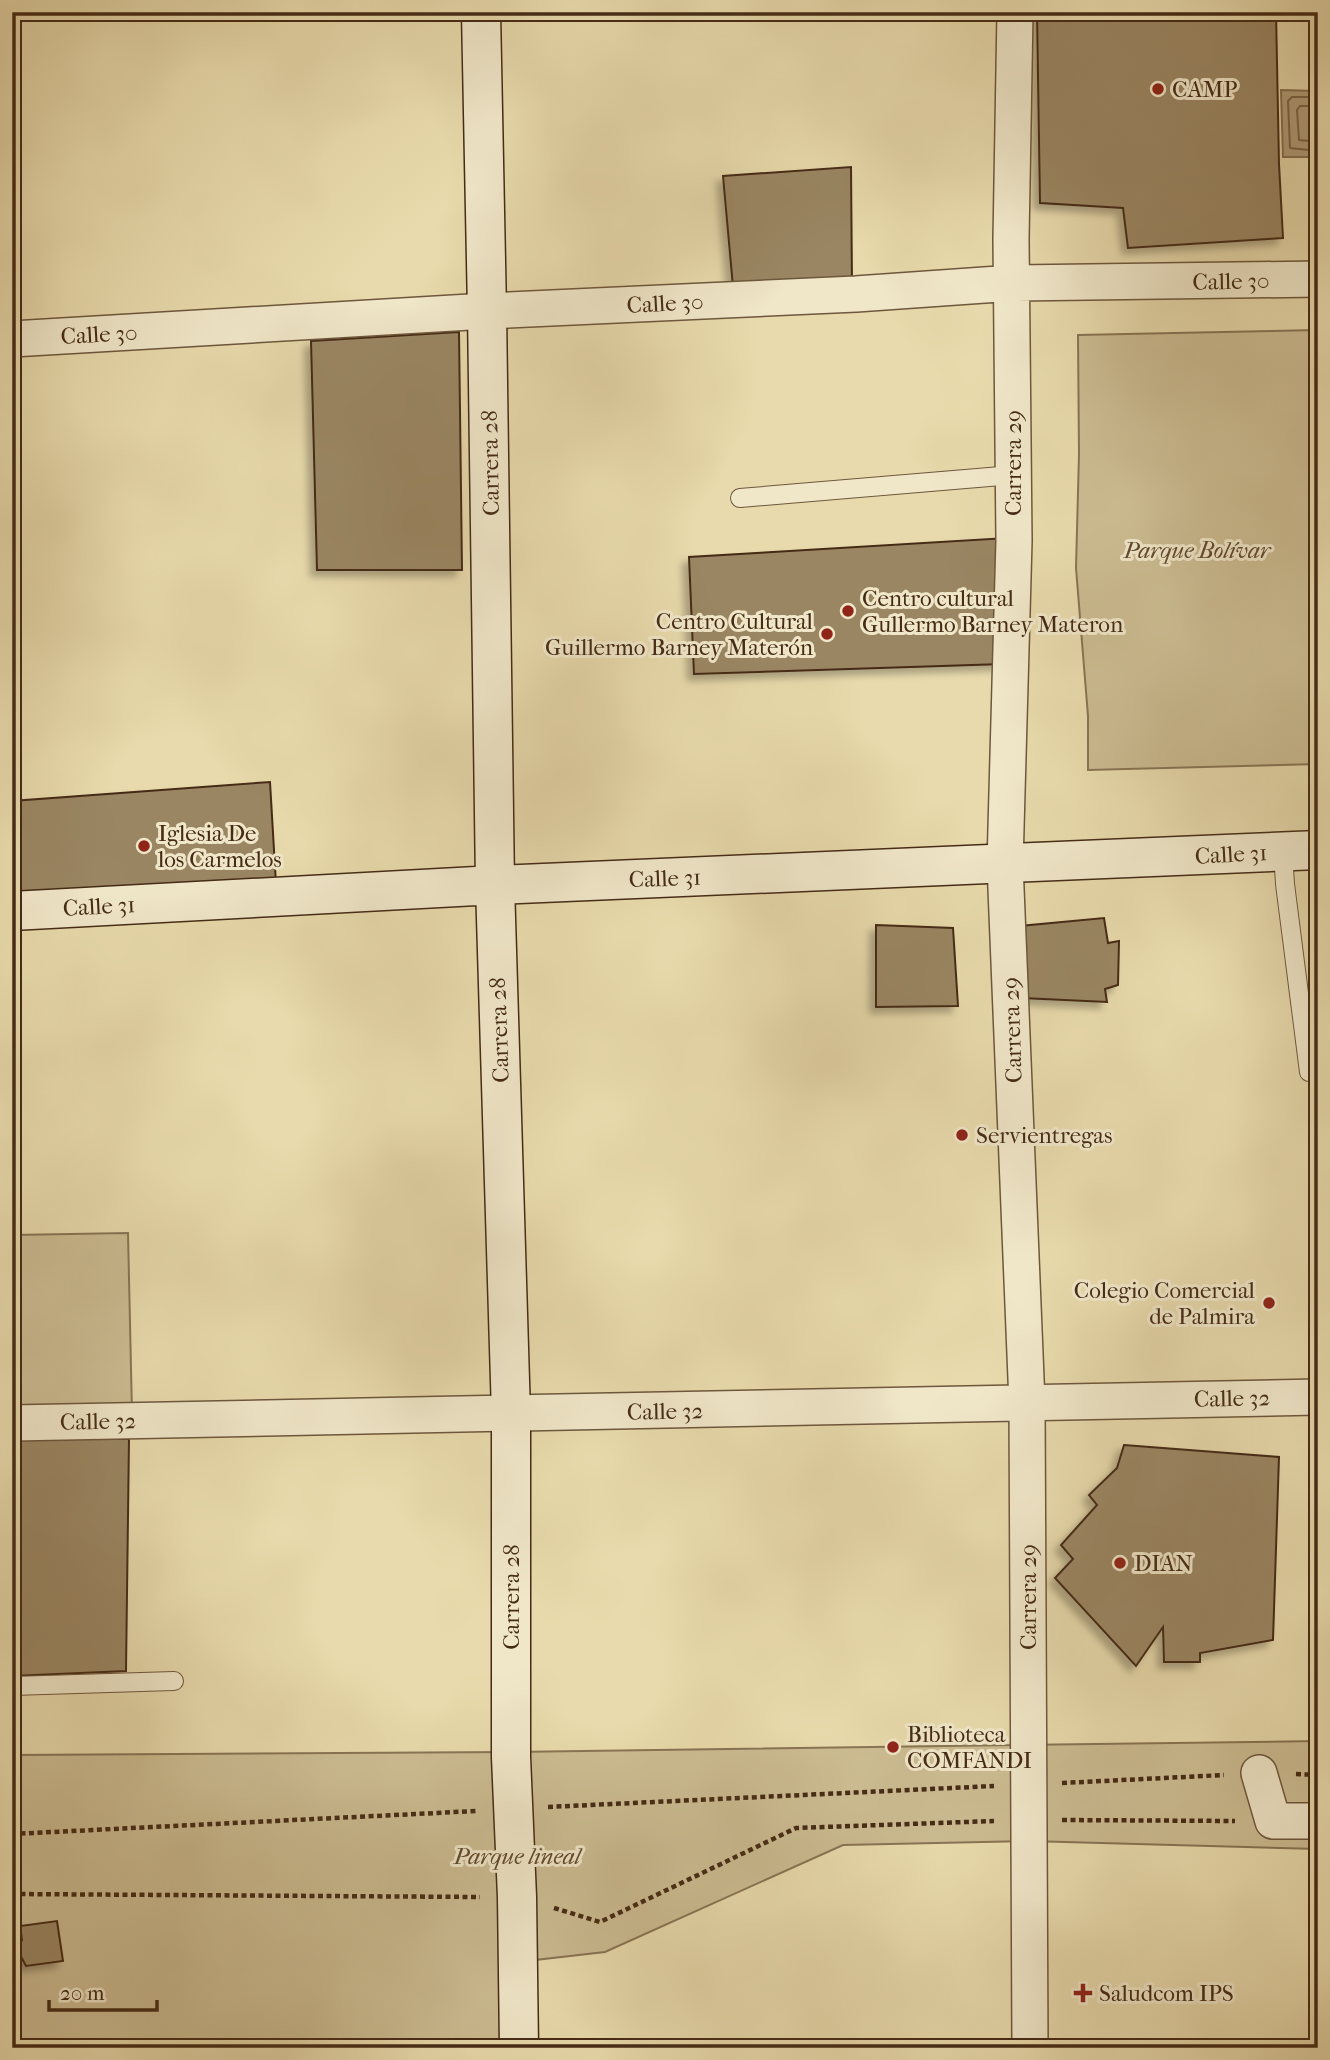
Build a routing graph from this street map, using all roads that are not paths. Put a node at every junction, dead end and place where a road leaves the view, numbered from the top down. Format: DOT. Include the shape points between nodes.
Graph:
graph roads {
  1 [pos="481,12"];
  2 [pos="1015,12"];
  3 [pos="1318,279"];
  4 [pos="1013,283"];
  5 [pos="487,311"];
  6 [pos="12,339"];
  7 [pos="1013,475"];
  8 [pos="740,498"];
  9 [pos="1300,850"];
  10 [pos="1006,864"];
  11 [pos="495,885"];
  12 [pos="12,911"];
  13 [pos="1309,1072"];
  14 [pos="1318,1396"];
  15 [pos="1027,1403"];
  16 [pos="511,1415"];
  17 [pos="12,1423"];
  18 [pos="174,1681"];
  19 [pos="12,1686"];
  20 [pos="1259,1773"];
  21 [pos="1318,1821"];
  22 [pos="519,2048"];
  23 [pos="1030,2048"];
  1 -- 5 [label="main road, Carrera 28"];
  2 -- 4 [label="street, Carrera 29"];
  3 -- 4 [label="street, Calle 30"];
  4 -- 5 [label="street, Calle 30"];
  4 -- 7 [label="street, Carrera 29"];
  5 -- 6 [label="street, Calle 30"];
  5 -- 11 [label="main road, Carrera 28"];
  7 -- 8 [label="lane"];
  7 -- 10 [label="street, Carrera 29"];
  9 -- 10 [label="main road, Calle 31"];
  9 -- 13 [label="lane"];
  10 -- 11 [label="main road, Calle 31"];
  10 -- 15 [label="street, Carrera 29"];
  11 -- 12 [label="main road, Calle 31"];
  11 -- 16 [label="main road, Carrera 28"];
  14 -- 15 [label="street, Calle 32"];
  15 -- 16 [label="street, Calle 32"];
  15 -- 23 [label="street, Carrera 29"];
  16 -- 17 [label="street, Calle 32"];
  16 -- 22 [label="main road, Carrera 28"];
  18 -- 19 [label="lane"];
  20 -- 21 [label="street" via="1273,1821"];
}
